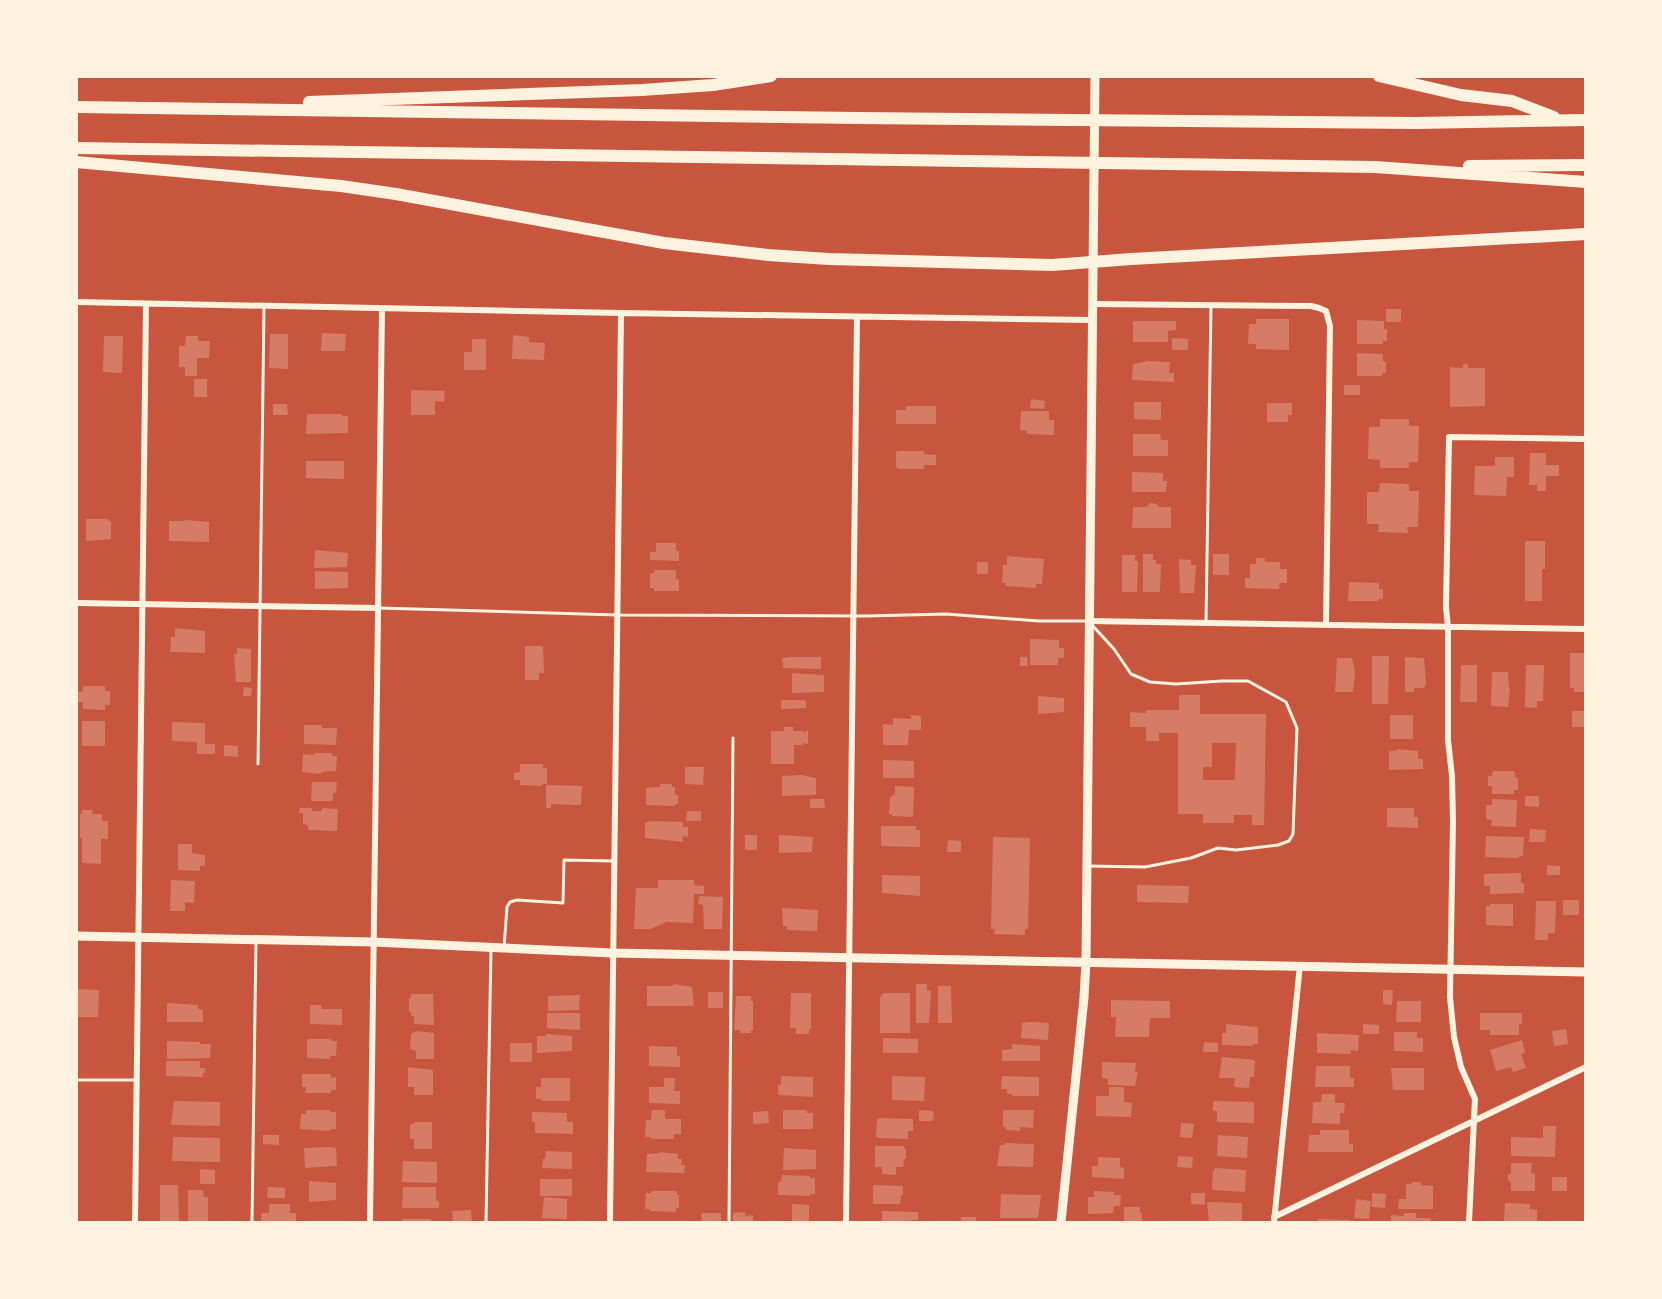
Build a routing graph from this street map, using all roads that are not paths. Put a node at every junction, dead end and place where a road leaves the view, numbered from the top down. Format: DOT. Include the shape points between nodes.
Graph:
graph roads {
  1 [pos="771,76"];
  2 [pos="1095,76"];
  3 [pos="1378,76"];
  4 [pos="76,107"];
  5 [pos="116,107"];
  6 [pos="1561,120"];
  7 [pos="1586,120"];
  8 [pos="76,148"];
  9 [pos="76,162"];
  10 [pos="1586,165"];
  11 [pos="1375,167"];
  12 [pos="1586,182"];
  13 [pos="1586,234"];
  14 [pos="1092,262"];
  15 [pos="76,302"];
  16 [pos="146,304"];
  17 [pos="1092,304"];
  18 [pos="1211,305"];
  19 [pos="264,306"];
  20 [pos="382,308"];
  21 [pos="621,314"];
  22 [pos="857,317"];
  23 [pos="1091,320"];
  24 [pos="1586,439"];
  25 [pos="76,603"];
  26 [pos="142,605"];
  27 [pos="260,606"];
  28 [pos="379,608"];
  29 [pos="617,615"];
  30 [pos="855,616"];
  31 [pos="1089,621"];
  32 [pos="1206,623"];
  33 [pos="1326,625"];
  34 [pos="1448,627"];
  35 [pos="1586,629"];
  36 [pos="733,738"];
  37 [pos="258,764"];
  38 [pos="614,861"];
  39 [pos="1087,866"];
  40 [pos="76,936"];
  41 [pos="138,937"];
  42 [pos="256,939"];
  43 [pos="373,942"];
  44 [pos="491,947"];
  45 [pos="504,948"];
  46 [pos="612,953"];
  47 [pos="730,956"];
  48 [pos="849,957"];
  49 [pos="1086,962"];
  50 [pos="1300,965"];
  51 [pos="1450,969"];
  52 [pos="1586,972"];
  53 [pos="1586,1067"];
  54 [pos="76,1080"];
  55 [pos="136,1080"];
  56 [pos="1474,1122"];
  57 [pos="1274,1220"];
  58 [pos="135,1222"];
  59 [pos="252,1222"];
  60 [pos="370,1222"];
  61 [pos="486,1222"];
  62 [pos="610,1222"];
  63 [pos="729,1222"];
  64 [pos="846,1222"];
  65 [pos="1061,1222"];
  66 [pos="1469,1222"];
  1 -- 5 [label="highway" via="642,90"];
  2 -- 14 [label="main road"];
  3 -- 6 [label="highway" via="1461,95 1512,101"];
  4 -- 5 [label="highway"];
  5 -- 6 [label="highway" via="1392,123"];
  6 -- 7 [label="highway"];
  8 -- 11 [label="highway"];
  9 -- 14 [label="highway" via="360,188 636,239 742,253 977,264"];
  10 -- 11 [label="highway"];
  11 -- 12 [label="highway"];
  13 -- 14 [label="highway"];
  14 -- 17 [label="main road"];
  15 -- 16 [label="street"];
  16 -- 19 [label="street"];
  16 -- 26 [label="street"];
  17 -- 18 [label="street"];
  17 -- 23 [label="main road"];
  18 -- 32 [label="lane"];
  18 -- 33 [label="street" via="1311,306 1326,311 1330,326"];
  19 -- 20 [label="street"];
  19 -- 27 [label="lane"];
  20 -- 21 [label="street"];
  20 -- 28 [label="street"];
  21 -- 22 [label="street"];
  21 -- 29 [label="street"];
  22 -- 23 [label="street"];
  22 -- 30 [label="street"];
  23 -- 31 [label="main road"];
  24 -- 34 [label="street" via="1449,437"];
  25 -- 26 [label="street"];
  26 -- 27 [label="street"];
  26 -- 41 [label="street"];
  27 -- 28 [label="street"];
  27 -- 37 [label="lane"];
  28 -- 29 [label="lane"];
  28 -- 43 [label="street"];
  29 -- 30 [label="lane"];
  29 -- 38 [label="street"];
  30 -- 31 [label="lane" via="946,614"];
  30 -- 48 [label="street"];
  31 -- 32 [label="street"];
  31 -- 39 [label="main road"];
  31 -- 39 [label="lane" via="1131,674 1150,682 1176,684 1248,681 1286,702 1297,729 1293,834 1289,841 1236,850 1218,848 1145,867"];
  32 -- 33 [label="street"];
  33 -- 34 [label="street"];
  34 -- 35 [label="street"];
  34 -- 51 [label="street" via="1453,821"];
  36 -- 47 [label="lane"];
  38 -- 45 [label="lane" via="564,860 563,903 510,902"];
  38 -- 46 [label="street"];
  39 -- 49 [label="main road"];
  40 -- 41 [label="main road"];
  41 -- 42 [label="main road"];
  41 -- 55 [label="street"];
  42 -- 43 [label="main road"];
  42 -- 59 [label="lane"];
  43 -- 44 [label="main road"];
  43 -- 60 [label="street"];
  44 -- 45 [label="main road"];
  44 -- 61 [label="lane"];
  45 -- 46 [label="main road"];
  46 -- 47 [label="main road"];
  46 -- 62 [label="street"];
  47 -- 48 [label="main road"];
  47 -- 63 [label="lane"];
  48 -- 49 [label="main road"];
  48 -- 64 [label="street"];
  49 -- 50 [label="main road"];
  49 -- 65 [label="main road"];
  50 -- 51 [label="main road"];
  50 -- 57 [label="street"];
  51 -- 52 [label="main road"];
  51 -- 56 [label="street" via="1454,1037 1474,1099"];
  53 -- 56 [label="street"];
  54 -- 55 [label="lane"];
  55 -- 58 [label="street"];
  56 -- 57 [label="street"];
  56 -- 66 [label="street"];
}
